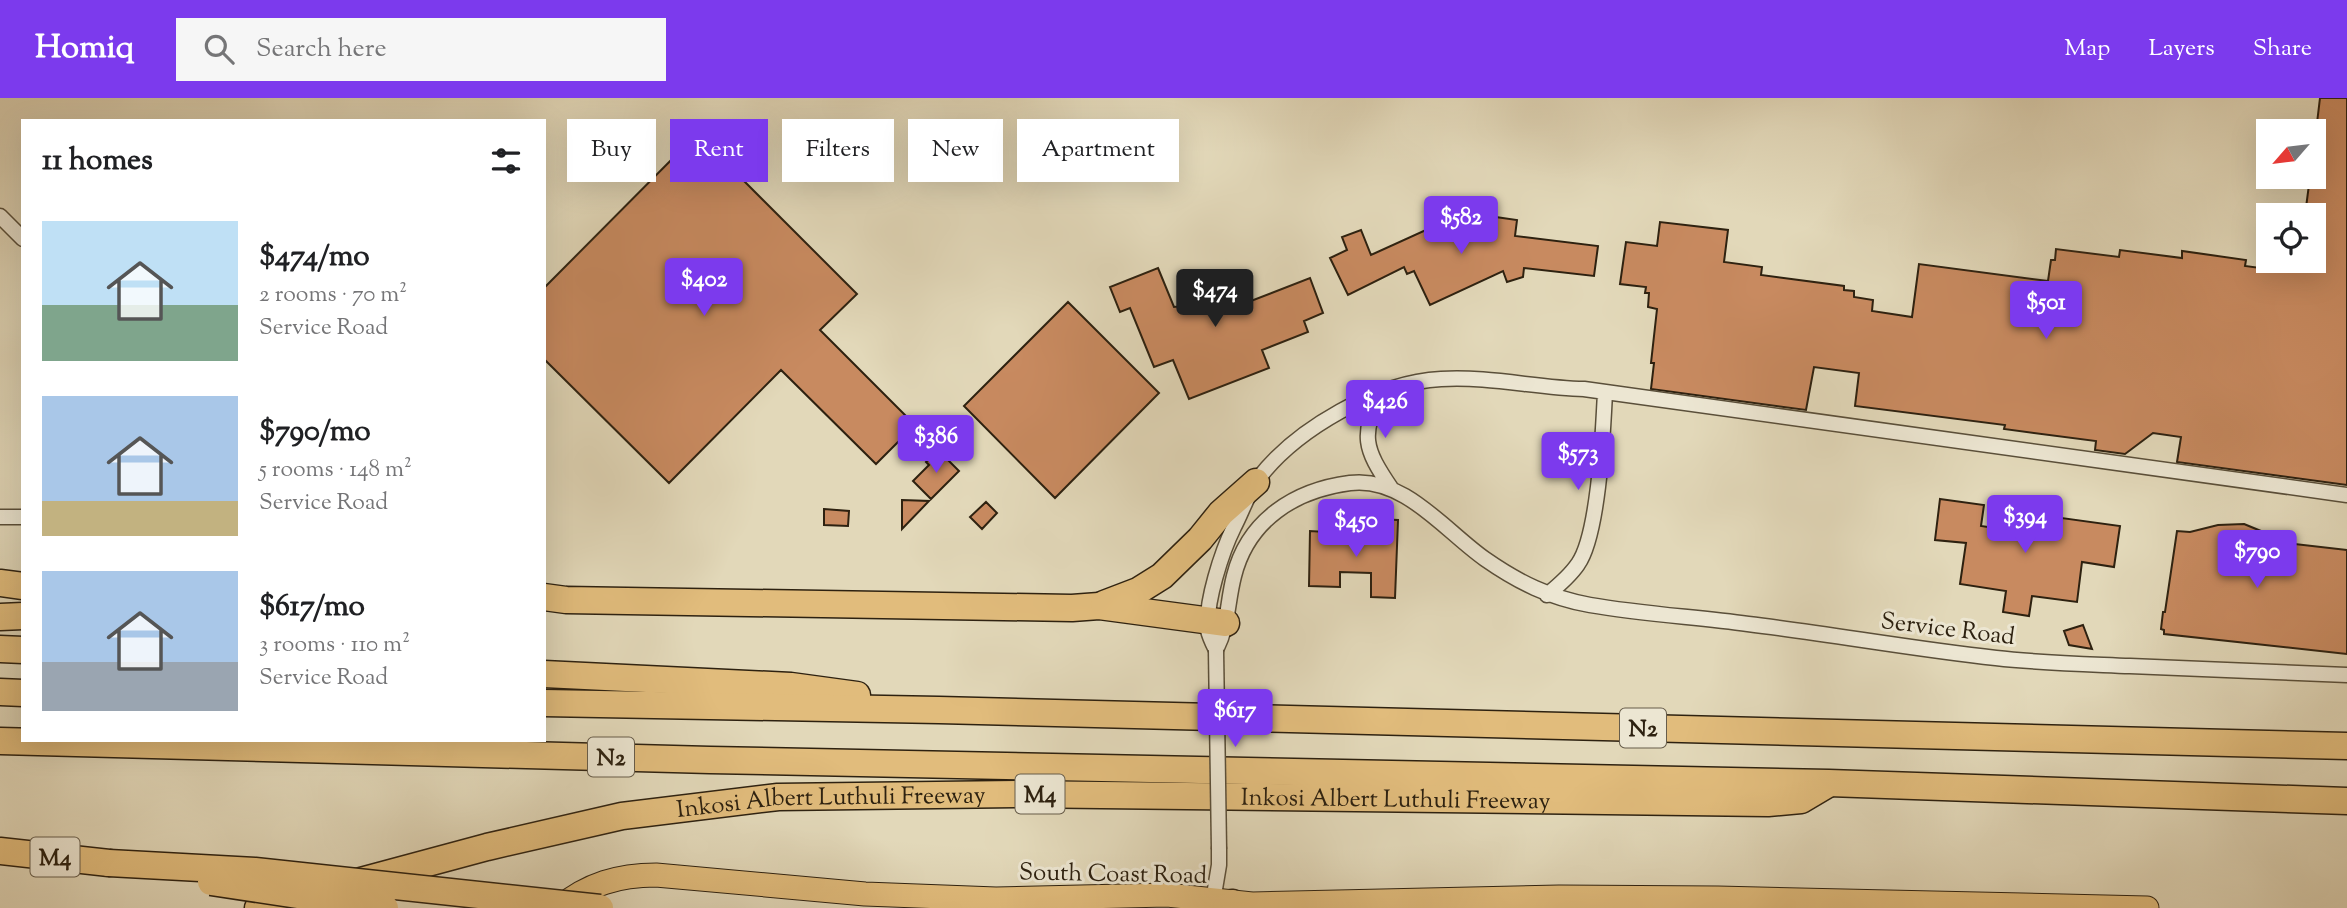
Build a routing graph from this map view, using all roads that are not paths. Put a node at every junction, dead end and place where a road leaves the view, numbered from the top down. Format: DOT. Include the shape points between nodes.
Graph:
graph roads {
  1 [pos="0,216"];
  2 [pos="21,237"];
  3 [pos="1382,391"];
  4 [pos="1605,392"];
  5 [pos="1256,482"];
  6 [pos="1391,488"];
  7 [pos="2347,495"];
  8 [pos="0,517"];
  9 [pos="21,517"];
  10 [pos="0,583"];
  11 [pos="21,586"];
  12 [pos="1547,595"];
  13 [pos="552,601"];
  14 [pos="1099,606"];
  15 [pos="21,616"];
  16 [pos="0,617"];
  17 [pos="1217,622"];
  18 [pos="0,649"];
  19 [pos="21,650"];
  20 [pos="546,674"];
  21 [pos="2347,675"];
  22 [pos="0,692"];
  23 [pos="21,693"];
  24 [pos="546,704"];
  25 [pos="939,710"];
  26 [pos="0,741"];
  27 [pos="21,742"];
  28 [pos="37,742"];
  29 [pos="2347,746"];
  30 [pos="1829,783"];
  31 [pos="2347,801"];
  32 [pos="0,851"];
  33 [pos="109,863"];
  34 [pos="1219,865"];
  35 [pos="1223,905"];
  36 [pos="258,908"];
  37 [pos="385,908"];
  38 [pos="559,908"];
  39 [pos="600,908"];
  40 [pos="2147,908"];
  1 -- 2 [label="street"];
  3 -- 4 [label="street, Service Road" via="1426,380 1464,379"];
  3 -- 5 [label="street, Service Road" via="1329,419 1293,445"];
  3 -- 6 [label="street, Service Road" via="1367,439 1371,456"];
  4 -- 7 [label="street, Service Road"];
  4 -- 12 [label="street" via="1586,549 1579,564"];
  5 -- 14 [label="highway" via="1163,576"];
  5 -- 17 [label="street, Service Road" via="1224,550 1213,589"];
  6 -- 12 [label="street, Service Road" via="1484,559"];
  6 -- 17 [label="street, Service Road" via="1363,482 1325,487 1276,509 1239,559"];
  8 -- 9 [label="street"];
  10 -- 11 [label="highway"];
  12 -- 21 [label="street, Service Road" via="1589,605 1997,659"];
  13 -- 14 [label="highway"];
  14 -- 17 [label="highway"];
  15 -- 16 [label="highway"];
  17 -- 34 [label="street, Service Road, bridge" via="1225,631 1216,650"];
  18 -- 19 [label="highway"];
  20 -- 25 [label="highway" via="790,686"];
  22 -- 23 [label="highway"];
  24 -- 25 [label="highway, N2"];
  25 -- 29 [label="highway, N2"];
  26 -- 27 [label="highway, N2"];
  28 -- 30 [label="highway, N2"];
  30 -- 31 [label="highway, N2"];
  30 -- 36 [label="highway, Inkosi Albert Luthuli Freeway / M4" via="1801,800 1768,803 1016,794 778,797 622,817 487,847"];
  32 -- 33 [label="highway, M4"];
  33 -- 37 [label="highway, bridge"];
  33 -- 39 [label="highway, bridge" via="255,870"];
  34 -- 35 [label="street, Service Road"];
  34 -- 35 [label="street, Service Road"];
  35 -- 38 [label="main road, South Coast Road" via="1167,895 996,898 864,894 632,875 580,891"];
  35 -- 40 [label="main road, South Coast Road" via="1559,897"];
}
